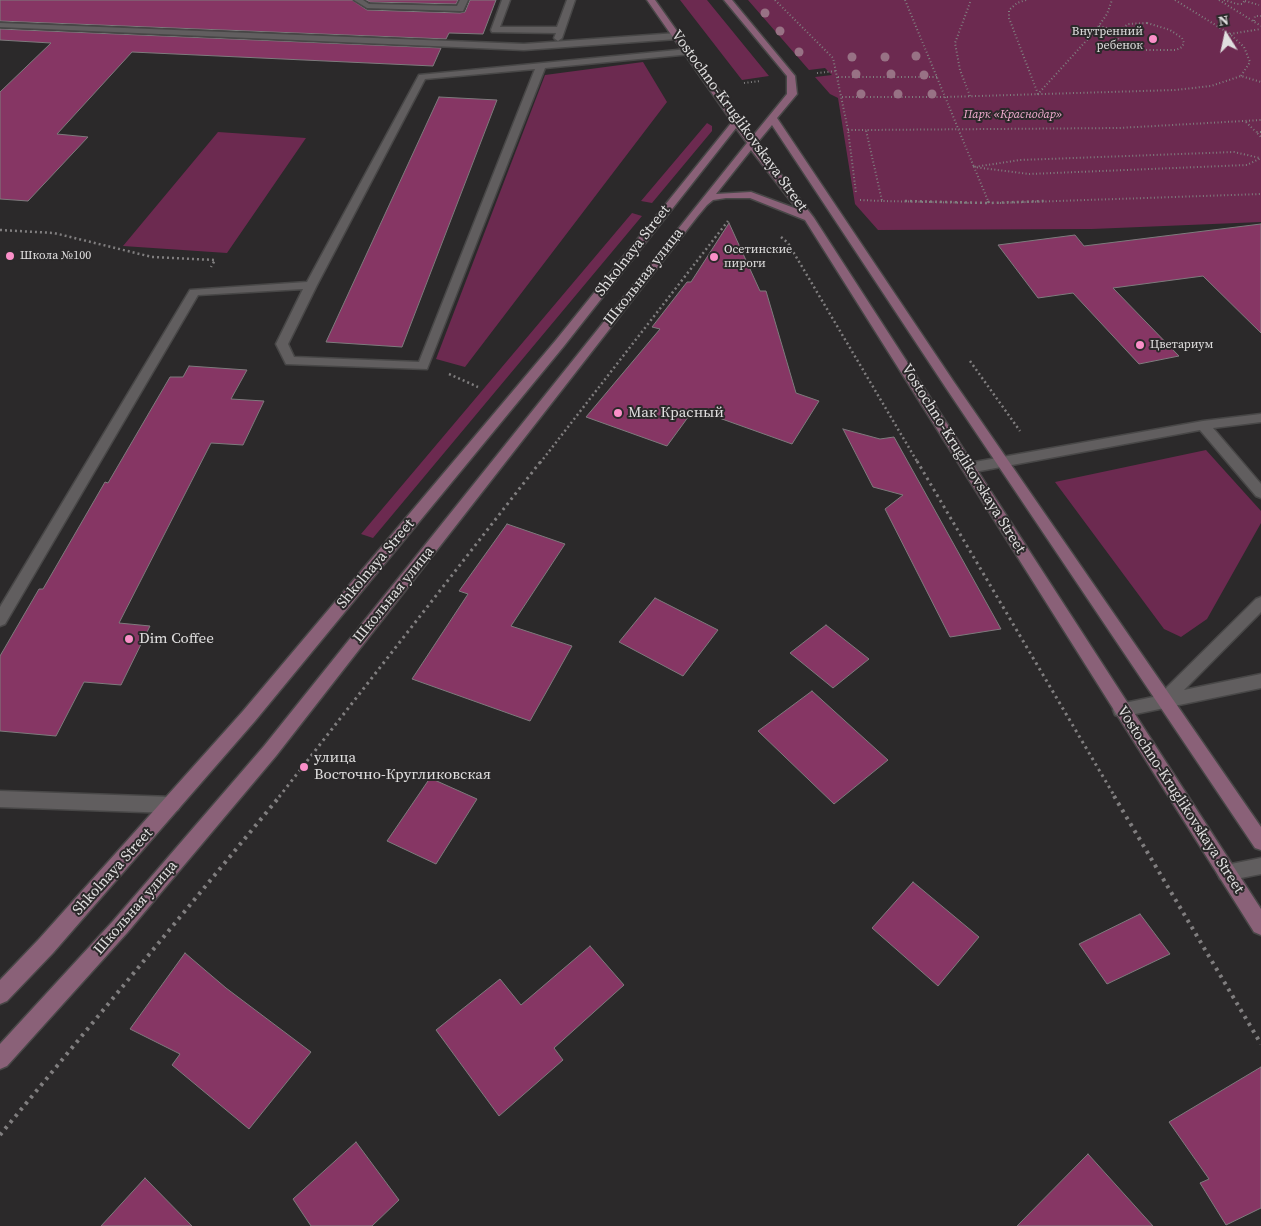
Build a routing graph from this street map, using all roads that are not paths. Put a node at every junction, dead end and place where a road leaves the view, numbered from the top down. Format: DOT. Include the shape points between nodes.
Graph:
graph roads {
  1 [pos="358,0"];
  2 [pos="464,0"];
  3 [pos="506,0"];
  4 [pos="571,0"];
  5 [pos="651,0"];
  6 [pos="728,0"];
  7 [pos="0,25"];
  8 [pos="561,30"];
  9 [pos="677,36"];
  10 [pos="556,44"];
  11 [pos="688,52"];
  12 [pos="541,66"];
  13 [pos="772,118"];
  14 [pos="736,121"];
  15 [pos="752,144"];
  16 [pos="700,207"];
  17 [pos="809,218"];
  18 [pos="311,285"];
  19 [pos="1261,418"];
  20 [pos="1203,425"];
  21 [pos="1003,462"];
  22 [pos="969,468"];
  23 [pos="1261,493"];
  24 [pos="1261,603"];
  25 [pos="0,620"];
  26 [pos="1261,681"];
  27 [pos="1164,700"];
  28 [pos="1122,710"];
  29 [pos="0,799"];
  30 [pos="172,805"];
  31 [pos="1261,842"];
  32 [pos="1261,866"];
  33 [pos="1226,873"];
  34 [pos="1261,926"];
  35 [pos="0,994"];
  36 [pos="0,1059"];
  1 -- 2 [label="lane" via="368,6 460,9"];
  3 -- 8 [label="lane" via="495,30"];
  4 -- 8 [label="lane"];
  5 -- 9 [label="main road, Vostochno-Kruglikovskaya Street"];
  6 -- 13 [label="main road, Vostochno-Kruglikovskaya Street" via="791,76 792,94"];
  7 -- 10 [label="lane" via="524,47"];
  8 -- 10 [label="lane"];
  9 -- 10 [label="lane"];
  9 -- 11 [label="main road, Vostochno-Kruglikovskaya Street"];
  11 -- 12 [label="lane"];
  11 -- 14 [label="main road, Vostochno-Kruglikovskaya Street"];
  12 -- 18 [label="lane" via="422,77"];
  12 -- 18 [label="lane" via="423,366 290,361 282,344"];
  13 -- 15 [label="main road, Школьная улица"];
  13 -- 21 [label="main road, Vostochno-Kruglikovskaya Street"];
  14 -- 15 [label="main road, Vostochno-Kruglikovskaya Street"];
  14 -- 30 [label="main road, Shkolnaya Street" via="560,343"];
  15 -- 16 [label="main road, Школьная улица"];
  15 -- 17 [label="main road, Vostochno-Kruglikovskaya Street"];
  16 -- 17 [label="main road" via="710,198 751,196"];
  16 -- 36 [label="main road, Школьная улица" via="417,568 252,772 120,927"];
  17 -- 22 [label="main road, Vostochno-Kruglikovskaya Street"];
  18 -- 25 [label="lane" via="194,292"];
  19 -- 20 [label="lane"];
  20 -- 21 [label="lane"];
  20 -- 23 [label="lane"];
  21 -- 22 [label="lane"];
  21 -- 27 [label="main road, Vostochno-Kruglikovskaya Street"];
  22 -- 28 [label="main road, Vostochno-Kruglikovskaya Street"];
  24 -- 27 [label="lane"];
  26 -- 27 [label="lane"];
  27 -- 28 [label="lane"];
  27 -- 31 [label="main road, Vostochno-Kruglikovskaya Street"];
  28 -- 33 [label="main road, Vostochno-Kruglikovskaya Street"];
  29 -- 30 [label="lane"];
  30 -- 35 [label="main road, Shkolnaya Street"];
  32 -- 33 [label="lane"];
  33 -- 34 [label="main road, Vostochno-Kruglikovskaya Street"];
}
